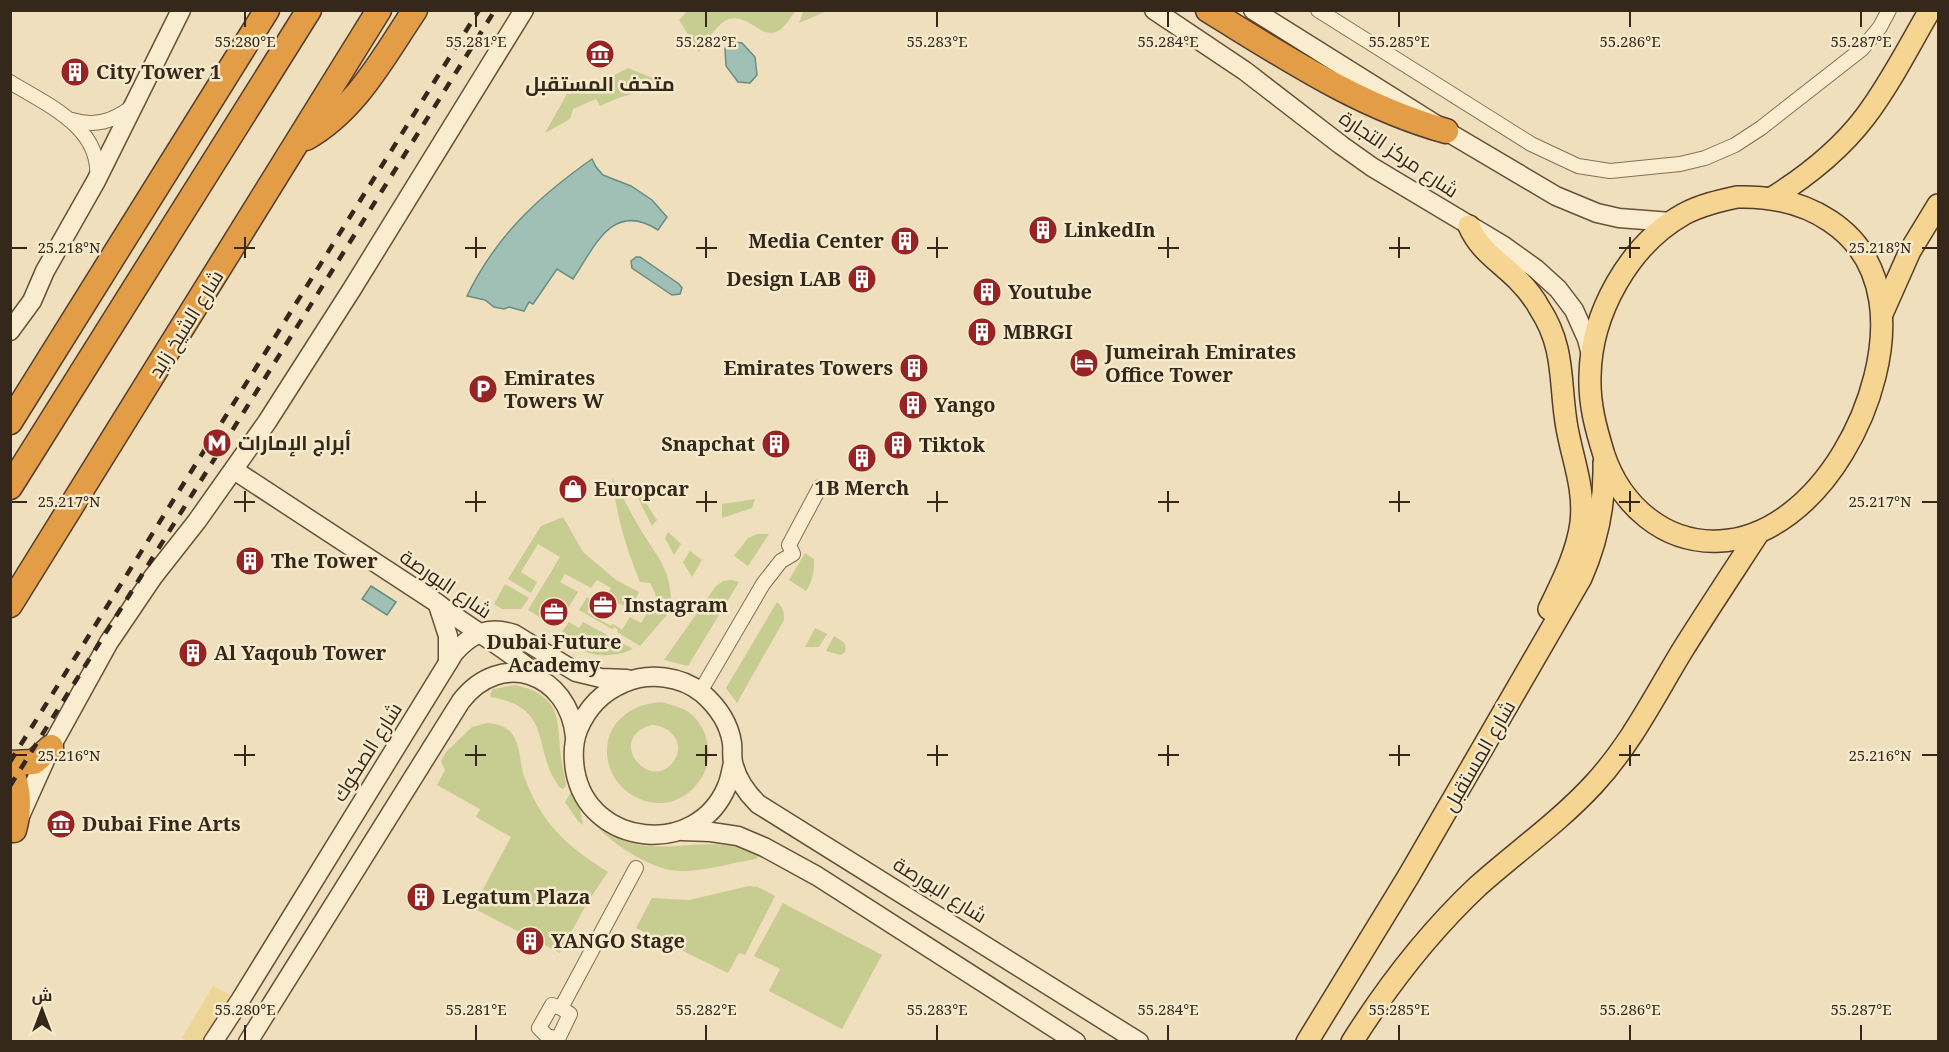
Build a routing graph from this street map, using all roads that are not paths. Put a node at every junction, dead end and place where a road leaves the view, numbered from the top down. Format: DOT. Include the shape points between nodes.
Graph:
graph roads {
  1 [pos="181,10"];
  2 [pos="267,10"];
  3 [pos="309,10"];
  4 [pos="379,10"];
  5 [pos="415,10"];
  6 [pos="524,10"];
  7 [pos="1154,10"];
  8 [pos="1208,10"];
  9 [pos="1253,10"];
  10 [pos="1318,10"];
  11 [pos="1889,10"];
  12 [pos="1930,10"];
  13 [pos="10,81"];
  14 [pos="135,104"];
  15 [pos="70,120"];
  16 [pos="1446,131"];
  17 [pos="298,142"];
  18 [pos="96,181"];
  19 [pos="1772,198"];
  20 [pos="1938,205"];
  21 [pos="1671,222"];
  22 [pos="1469,226"];
  23 [pos="1882,315"];
  24 [pos="10,331"];
  25 [pos="1591,355"];
  26 [pos="10,422"];
  27 [pos="1604,453"];
  28 [pos="234,470"];
  29 [pos="10,487"];
  30 [pos="820,487"];
  31 [pos="1759,532"];
  32 [pos="437,603"];
  33 [pos="10,605"];
  34 [pos="478,633"];
  35 [pos="1538,654"];
  36 [pos="447,664"];
  37 [pos="541,678"];
  38 [pos="632,679"];
  39 [pos="700,692"];
  40 [pos="575,739"];
  41 [pos="51,747"];
  42 [pos="10,763"];
  43 [pos="733,764"];
  44 [pos="10,768"];
  45 [pos="681,831"];
  46 [pos="12,833"];
  47 [pos="636,868"];
  48 [pos="1307,1037"];
  49 [pos="546,1039"];
  50 [pos="213,1041"];
  51 [pos="248,1041"];
  52 [pos="1076,1041"];
  53 [pos="1139,1041"];
  54 [pos="1352,1041"];
  1 -- 14 [label="street"];
  2 -- 26 [label="highway"];
  3 -- 29 [label="highway"];
  4 -- 17 [label="highway, شارع الشيخ زايد"];
  5 -- 17 [label="highway" via="351,101 327,124"];
  6 -- 28 [label="street" via="352,289"];
  7 -- 22 [label="street, شارع مركز التجارة" via="1245,71 1341,146"];
  8 -- 16 [label="highway" via="1351,95"];
  9 -- 16 [label="street"];
  10 -- 11 [label="street" via="1531,144 1578,165 1611,171 1680,164 1735,145 1862,49"];
  12 -- 19 [label="main road" via="1864,118 1826,159"];
  13 -- 15 [label="street"];
  14 -- 15 [label="street" via="110,121"];
  14 -- 18 [label="street"];
  15 -- 18 [label="street" via="90,142 97,161"];
  16 -- 21 [label="street" via="1576,205 1619,218"];
  17 -- 33 [label="highway, شارع الشيخ زايد"];
  18 -- 24 [label="street" via="32,301"];
  19 -- 21 [label="main road" via="1719,201"];
  19 -- 23 [label="main road" via="1823,215 1856,244 1871,270"];
  20 -- 23 [label="main road" via="1910,251"];
  21 -- 25 [label="main road" via="1644,246 1614,288 1600,319"];
  22 -- 25 [label="street, شارع مركز التجارة" via="1521,257 1558,289 1582,324"];
  22 -- 35 [label="main road" via="1480,246 1531,294 1550,327 1561,361 1567,426 1581,485 1577,541 1543,624"];
  23 -- 31 [label="main road" via="1874,380 1862,416 1845,448 1799,506"];
  25 -- 27 [label="main road" via="1591,405"];
  27 -- 31 [label="main road" via="1623,495 1645,517 1668,531 1718,541"];
  27 -- 35 [label="main road, شارع المستقبل" via="1604,496 1597,538 1581,578"];
  28 -- 32 [label="street, شارع البورصة"];
  28 -- 41 [label="street" via="131,609 89,675"];
  30 -- 39 [label="street" via="789,545 793,554 780,561 763,584"];
  31 -- 54 [label="main road" via="1611,764 1572,806 1438,926 1392,982"];
  32 -- 34 [label="street, شارع البورصة"];
  32 -- 36 [label="street" via="448,636"];
  34 -- 36 [label="street, شارع الصكوك" via="462,644"];
  34 -- 37 [label="street, شارع البورصة"];
  34 -- 38 [label="street" via="500,630 514,634 584,675"];
  35 -- 48 [label="main road, شارع المستقبل" via="1408,877"];
  36 -- 50 [label="street, شارع الصكوك"];
  37 -- 40 [label="street" via="567,707"];
  37 -- 51 [label="street" via="523,673 502,674 482,681 461,700"];
  38 -- 39 [label="street" via="665,677"];
  38 -- 40 [label="street" via="595,701 582,718"];
  39 -- 43 [label="street" via="726,723"];
  40 -- 45 [label="street" via="576,779 595,811 626,831 644,835"];
  41 -- 42 [label="highway" via="34,762"];
  41 -- 46 [label="street"];
  43 -- 45 [label="street" via="717,805"];
  43 -- 53 [label="street, شارع البورصة" via="749,795 767,811"];
  44 -- 46 [label="highway" via="19,803"];
  45 -- 52 [label="street" via="738,836 764,847 818,876"];
  47 -- 49 [label="street" via="561,1008 552,1005 539,1028"];
}
